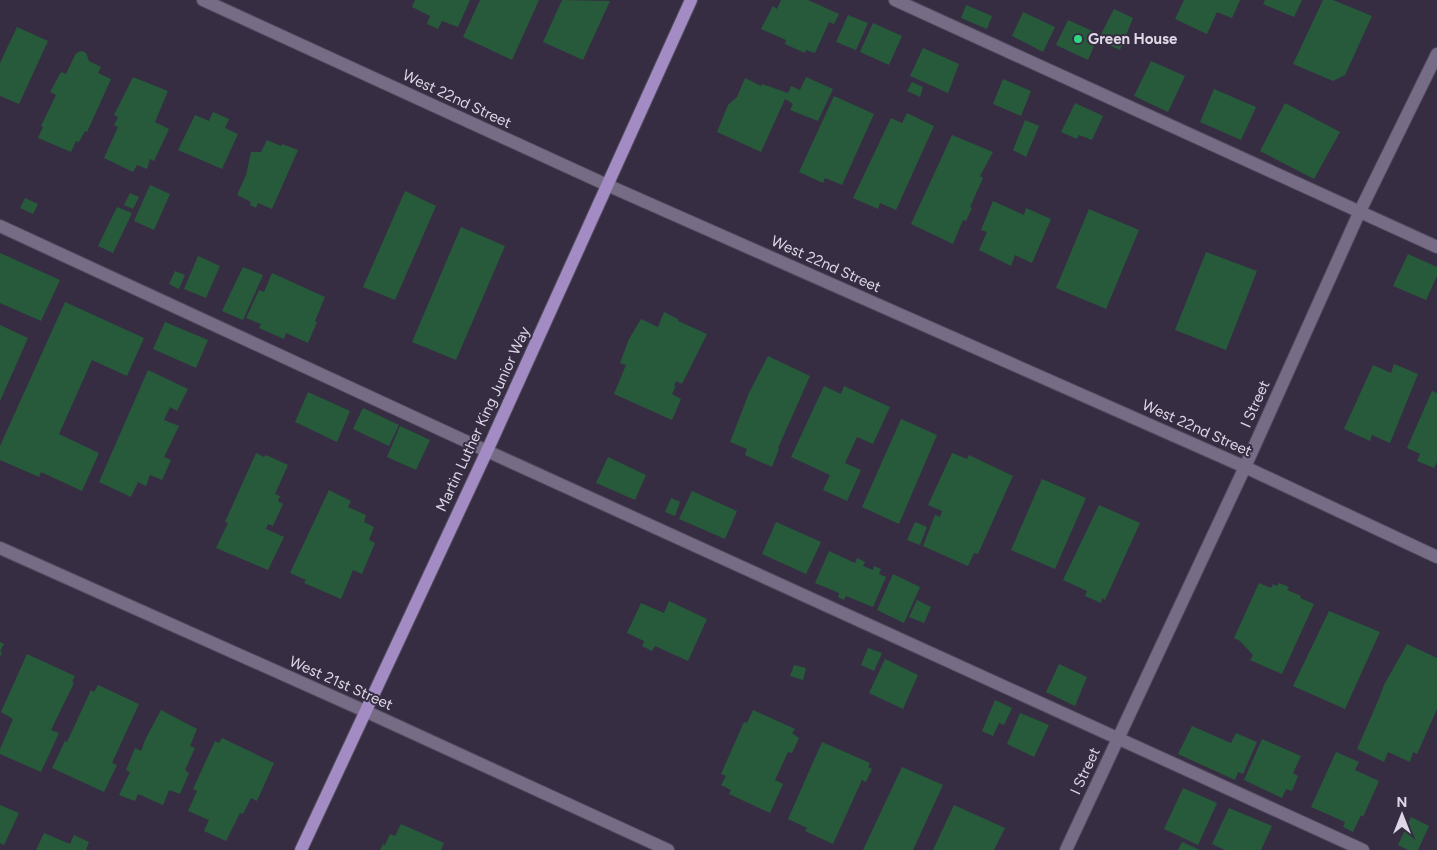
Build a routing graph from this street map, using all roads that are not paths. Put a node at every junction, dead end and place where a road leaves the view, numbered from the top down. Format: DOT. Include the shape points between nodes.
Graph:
graph roads {
  1 [pos="203,0"];
  2 [pos="691,0"];
  3 [pos="895,0"];
  4 [pos="1437,54"];
  5 [pos="607,185"];
  6 [pos="1360,211"];
  7 [pos="0,226"];
  8 [pos="1437,247"];
  9 [pos="487,451"];
  10 [pos="1245,467"];
  11 [pos="0,548"];
  12 [pos="1437,557"];
  13 [pos="365,711"];
  14 [pos="1118,738"];
  15 [pos="301,850"];
  16 [pos="668,850"];
  17 [pos="1066,850"];
  18 [pos="1363,850"];
  1 -- 5 [label="street, West 22nd Street"];
  2 -- 5 [label="main road, Martin Luther King Junior Way"];
  3 -- 6 [label="street"];
  4 -- 6 [label="street, I Street"];
  5 -- 9 [label="main road, Martin Luther King Junior Way"];
  5 -- 10 [label="street, West 22nd Street"];
  6 -- 8 [label="street"];
  6 -- 10 [label="street, I Street"];
  7 -- 9 [label="street"];
  9 -- 13 [label="main road, Martin Luther King Junior Way"];
  9 -- 14 [label="street"];
  10 -- 12 [label="street, West 22nd Street"];
  10 -- 14 [label="street, I Street"];
  11 -- 13 [label="street, West 21st Street"];
  13 -- 15 [label="main road, Martin Luther King Junior Way"];
  13 -- 16 [label="street, West 21st Street"];
  14 -- 17 [label="street, I Street"];
  14 -- 18 [label="street"];
}
